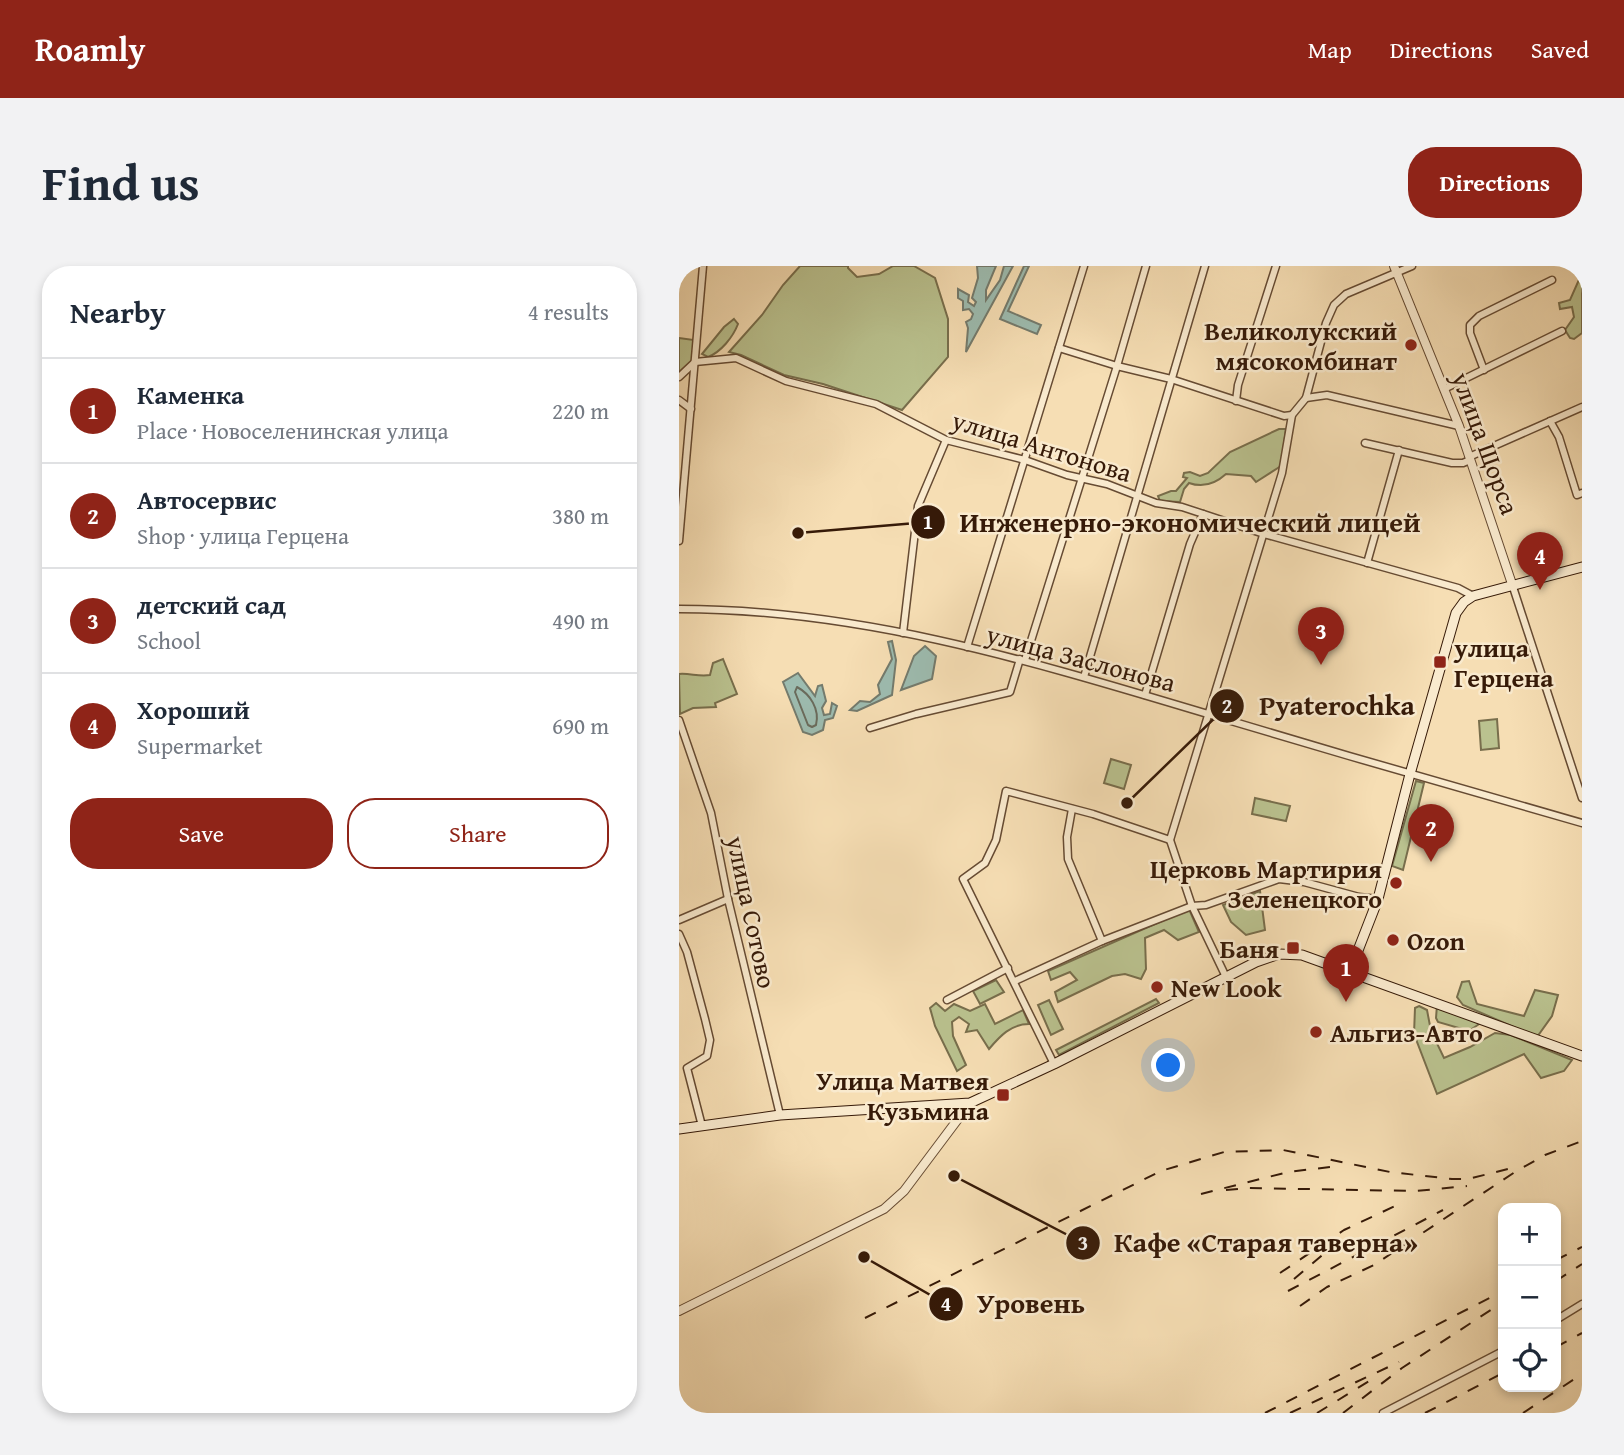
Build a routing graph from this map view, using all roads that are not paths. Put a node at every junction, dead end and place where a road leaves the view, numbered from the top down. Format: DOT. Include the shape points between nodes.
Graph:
graph roads {
  1 [pos="703,266"];
  2 [pos="1084,266"];
  3 [pos="1146,266"];
  4 [pos="1205,266"];
  5 [pos="1276,266"];
  6 [pos="1412,266"];
  7 [pos="1395,269"];
  8 [pos="1552,280"];
  9 [pos="1562,331"];
  10 [pos="1059,348"];
  11 [pos="695,362"];
  12 [pos="1117,366"];
  13 [pos="1484,370"];
  14 [pos="679,377"];
  15 [pos="1171,379"];
  16 [pos="1444,389"];
  17 [pos="1306,398"];
  18 [pos="679,400"];
  19 [pos="1236,401"];
  20 [pos="1582,407"];
  21 [pos="691,409"];
  22 [pos="1292,415"];
  23 [pos="1550,421"];
  24 [pos="1459,426"];
  25 [pos="946,440"];
  26 [pos="1365,443"];
  27 [pos="1399,450"];
  28 [pos="1470,459"];
  29 [pos="1024,460"];
  30 [pos="1083,478"];
  31 [pos="1582,493"];
  32 [pos="1136,496"];
  33 [pos="1203,514"];
  34 [pos="1264,534"];
  35 [pos="679,541"];
  36 [pos="1367,563"];
  37 [pos="1582,567"];
  38 [pos="1512,584"];
  39 [pos="1473,596"];
  40 [pos="679,609"];
  41 [pos="904,633"];
  42 [pos="967,647"];
  43 [pos="1023,659"];
  44 [pos="1084,677"];
  45 [pos="1145,695"];
  46 [pos="1207,713"];
  47 [pos="679,720"];
  48 [pos="870,728"];
  49 [pos="1410,774"];
  50 [pos="1579,783"];
  51 [pos="1582,798"];
  52 [pos="1072,809"];
  53 [pos="1582,823"];
  54 [pos="1170,840"];
  55 [pos="728,899"];
  56 [pos="1378,899"];
  57 [pos="1192,906"];
  58 [pos="679,920"];
  59 [pos="679,934"];
  60 [pos="1102,942"];
  61 [pos="1008,968"];
  62 [pos="1350,971"];
  63 [pos="1226,977"];
  64 [pos="1015,981"];
  65 [pos="947,1000"];
  66 [pos="1582,1056"];
  67 [pos="1054,1064"];
  68 [pos="683,1067"];
  69 [pos="970,1103"];
  70 [pos="780,1115"];
  71 [pos="702,1126"];
  72 [pos="679,1129"];
  73 [pos="1582,1304"];
  74 [pos="679,1311"];
  75 [pos="1561,1317"];
  76 [pos="1498,1354"];
  77 [pos="1383,1413"];
  1 -- 11 [label="street"];
  2 -- 10 [label="street"];
  3 -- 12 [label="street"];
  4 -- 15 [label="street"];
  5 -- 19 [label="street"];
  6 -- 7 [label="street"];
  7 -- 16 [label="street, улица Щорса"];
  7 -- 17 [label="street" via="1346,293 1334,304"];
  8 -- 13 [label="street" via="1479,316 1470,325"];
  9 -- 13 [label="street"];
  10 -- 12 [label="street"];
  10 -- 29 [label="street"];
  11 -- 14 [label="street"];
  11 -- 21 [label="street"];
  11 -- 25 [label="street, улица Антонова" via="736,358 786,381 876,404"];
  12 -- 15 [label="street"];
  12 -- 30 [label="street"];
  13 -- 16 [label="street"];
  15 -- 19 [label="street"];
  15 -- 32 [label="street"];
  16 -- 24 [label="street, улица Щорса"];
  17 -- 22 [label="street"];
  17 -- 24 [label="street" via="1327,395"];
  18 -- 21 [label="street"];
  19 -- 22 [label="street"];
  20 -- 23 [label="street"];
  21 -- 35 [label="street"];
  22 -- 34 [label="street" via="1282,473"];
  23 -- 28 [label="street"];
  23 -- 31 [label="street" via="1577,495"];
  24 -- 28 [label="street, улица Щорса"];
  25 -- 29 [label="street, улица Антонова"];
  25 -- 41 [label="street" via="918,506"];
  26 -- 27 [label="street"];
  27 -- 28 [label="street" via="1452,463"];
  27 -- 36 [label="street"];
  28 -- 38 [label="street, улица Щорса"];
  29 -- 30 [label="street, улица Антонова"];
  29 -- 42 [label="street"];
  30 -- 32 [label="street, улица Антонова"];
  30 -- 43 [label="street"];
  32 -- 33 [label="street, улица Антонова"];
  32 -- 44 [label="street"];
  33 -- 34 [label="street, улица Антонова"];
  33 -- 45 [label="street"];
  34 -- 36 [label="street, улица Антонова"];
  34 -- 46 [label="street"];
  36 -- 39 [label="street, улица Антонова"];
  37 -- 38 [label="main road"];
  38 -- 39 [label="main road"];
  38 -- 50 [label="street, улица Щорса"];
  39 -- 49 [label="main road" via="1456,613"];
  40 -- 41 [label="street, улица Заслонова" via="849,621"];
  41 -- 42 [label="street, улица Заслонова"];
  42 -- 43 [label="street, улица Заслонова"];
  43 -- 44 [label="street, улица Заслонова"];
  43 -- 48 [label="street" via="1010,692"];
  44 -- 45 [label="street, улица Заслонова"];
  45 -- 46 [label="street, улица Заслонова"];
  46 -- 49 [label="street, улица Заслонова"];
  46 -- 54 [label="street"];
  47 -- 55 [label="street, улица Сотово" via="711,813"];
  49 -- 53 [label="street, улица Заслонова"];
  49 -- 56 [label="main road"];
  50 -- 51 [label="street, улица Щорса"];
  52 -- 54 [label="street"];
  52 -- 60 [label="street" via="1068,859"];
  52 -- 61 [label="street" via="1006,791 996,840 985,863 964,879"];
  54 -- 57 [label="street"];
  55 -- 58 [label="street"];
  55 -- 70 [label="street, улица Сотово"];
  56 -- 57 [label="street" via="1279,879"];
  56 -- 62 [label="main road"];
  57 -- 60 [label="street"];
  57 -- 63 [label="street"];
  59 -- 68 [label="street" via="688,952 710,1040 707,1056"];
  60 -- 64 [label="street"];
  61 -- 64 [label="street"];
  61 -- 65 [label="street"];
  62 -- 63 [label="main road" via="1302,955 1279,954"];
  62 -- 66 [label="main road"];
  63 -- 67 [label="main road"];
  64 -- 67 [label="street"];
  67 -- 69 [label="main road"];
  68 -- 71 [label="street"];
  69 -- 70 [label="main road"];
  69 -- 74 [label="street" via="904,1191 884,1209"];
  70 -- 71 [label="main road"];
  71 -- 72 [label="main road"];
  73 -- 75 [label="street"];
  76 -- 77 [label="street"];
}
